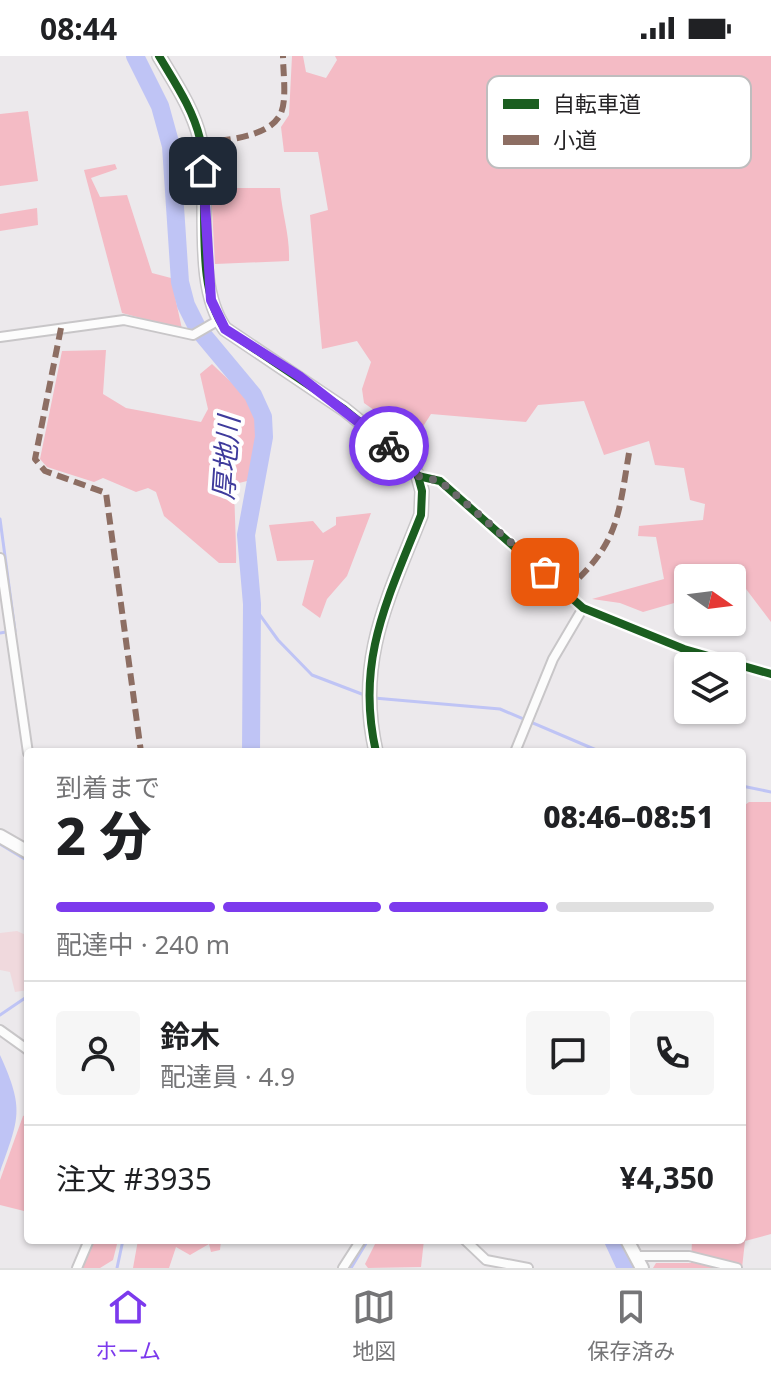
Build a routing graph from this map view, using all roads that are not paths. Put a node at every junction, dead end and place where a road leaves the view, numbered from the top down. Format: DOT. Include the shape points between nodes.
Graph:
graph roads {
  1 [pos="159,56"];
  2 [pos="214,324"];
  3 [pos="0,337"];
  4 [pos="418,476"];
  5 [pos="0,558"];
  6 [pos="583,608"];
  7 [pos="771,674"];
  8 [pos="27,748"];
  9 [pos="375,748"];
  10 [pos="516,748"];
  11 [pos="0,836"];
  12 [pos="24,850"];
  13 [pos="0,1030"];
  14 [pos="24,1047"];
  15 [pos="87,1244"];
  16 [pos="358,1244"];
  17 [pos="469,1244"];
  18 [pos="629,1244"];
  19 [pos="635,1256"];
  20 [pos="77,1268"];
  21 [pos="343,1268"];
  22 [pos="528,1268"];
  23 [pos="642,1268"];
  24 [pos="737,1268"];
  1 -- 2 [label="street" via="191,112 201,143"];
  2 -- 3 [label="street" via="193,335 124,320"];
  2 -- 4 [label="street" via="344,409 407,460"];
  4 -- 6 [label="street" via="440,481"];
  4 -- 9 [label="street" via="421,515 373,645 367,695"];
  5 -- 8 [label="street"];
  6 -- 7 [label="street" via="684,649"];
  6 -- 10 [label="street" via="553,659"];
  11 -- 12 [label="street"];
  13 -- 14 [label="street"];
  15 -- 20 [label="street"];
  16 -- 21 [label="street"];
  17 -- 22 [label="street" via="486,1260"];
  18 -- 19 [label="street"];
  19 -- 23 [label="street"];
  19 -- 24 [label="street" via="689,1256"];
}
